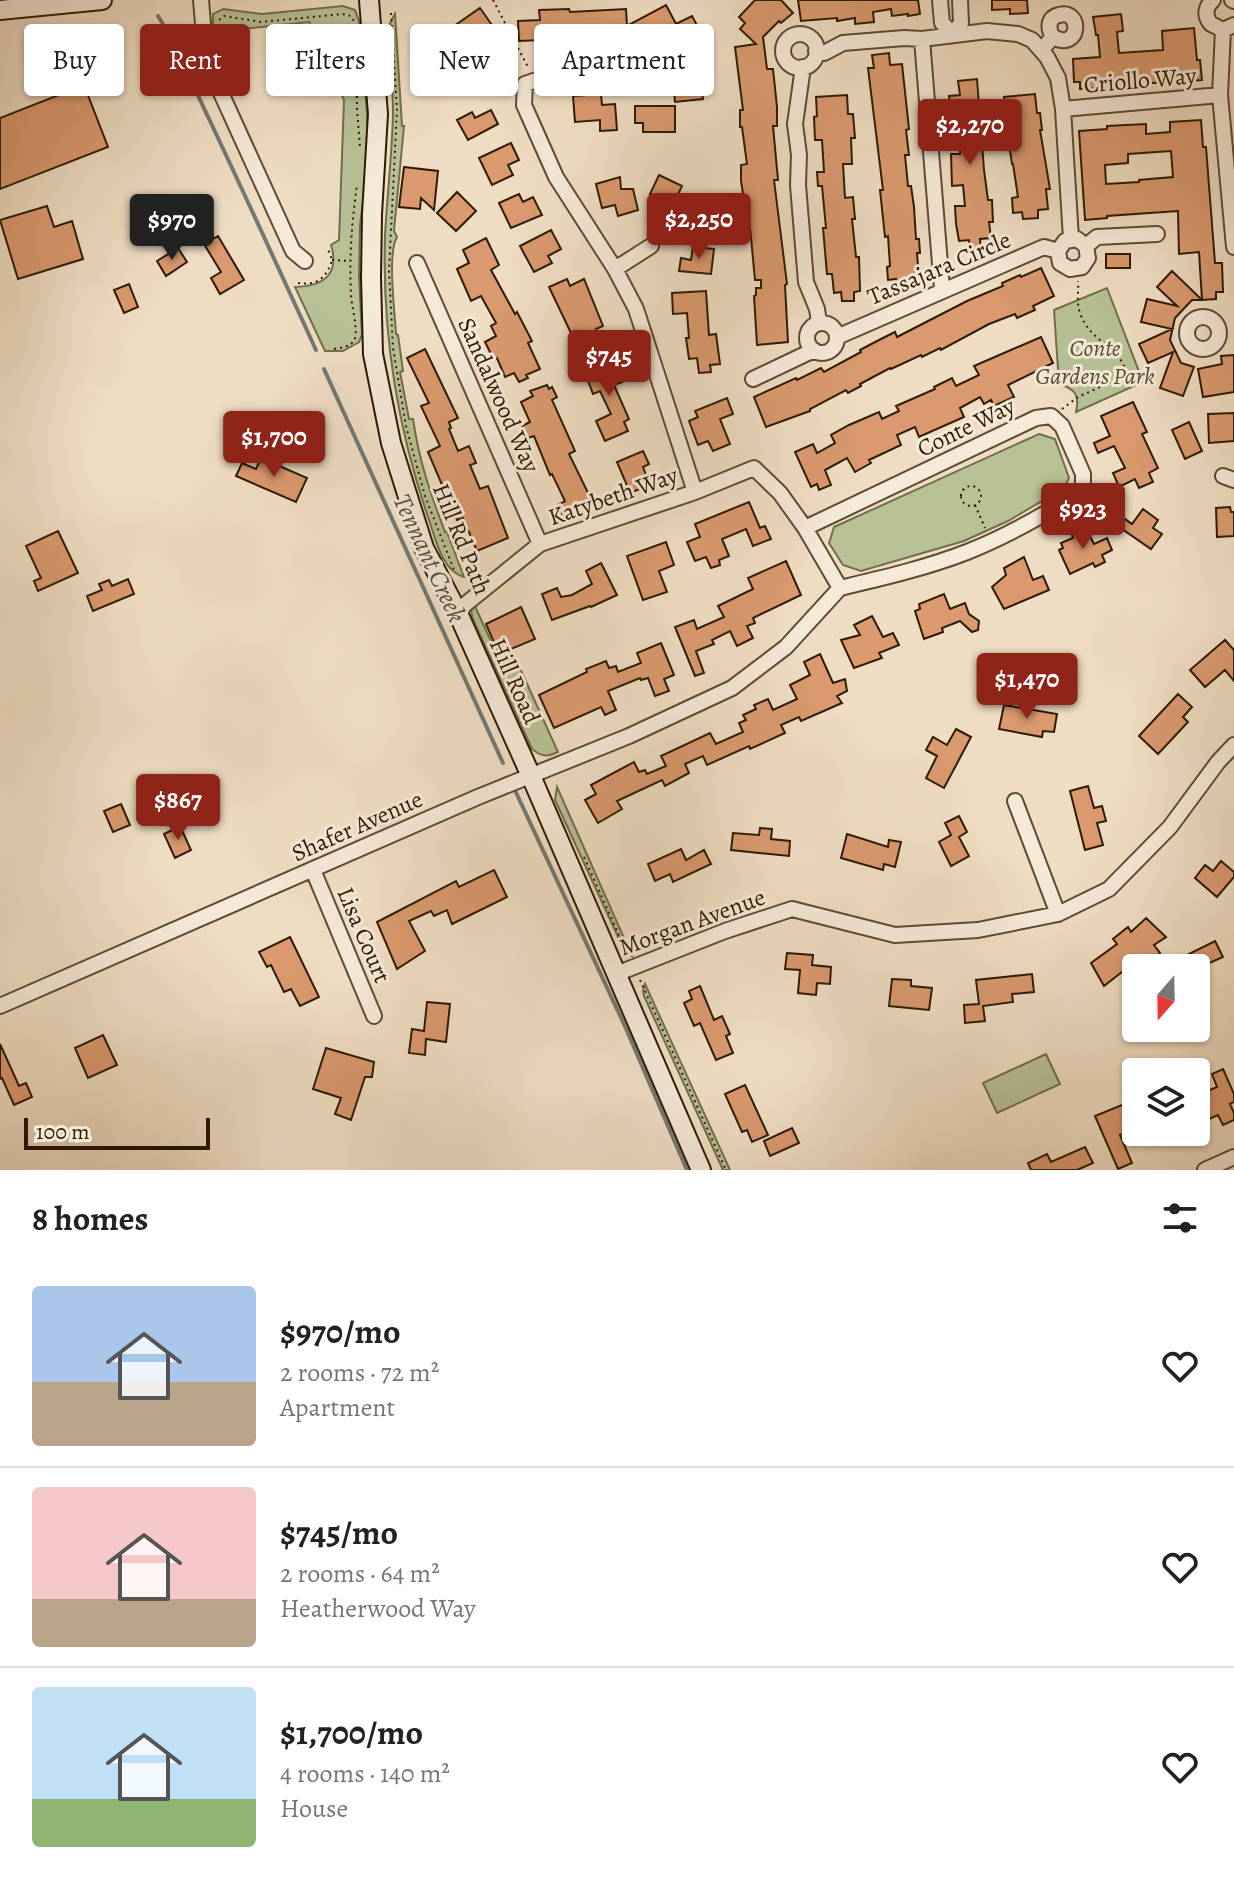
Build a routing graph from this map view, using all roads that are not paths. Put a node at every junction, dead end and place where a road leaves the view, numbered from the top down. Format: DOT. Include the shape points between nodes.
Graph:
graph roads {
  1 [pos="102,0"];
  2 [pos="201,0"];
  3 [pos="369,0"];
  4 [pos="940,0"];
  5 [pos="960,0"];
  6 [pos="1213,0"];
  7 [pos="0,10"];
  8 [pos="1229,27"];
  9 [pos="953,34"];
  10 [pos="1053,37"];
  11 [pos="922,39"];
  12 [pos="1041,50"];
  13 [pos="816,51"];
  14 [pos="803,67"];
  15 [pos="534,81"];
  16 [pos="1220,95"];
  17 [pos="1063,109"];
  18 [pos="1157,234"];
  19 [pos="1071,239"];
  20 [pos="651,246"];
  21 [pos="1086,246"];
  22 [pos="1234,247"];
  23 [pos="1058,251"];
  24 [pos="305,261"];
  25 [pos="417,263"];
  26 [pos="615,269"];
  27 [pos="942,289"];
  28 [pos="1234,321"];
  29 [pos="819,322"];
  30 [pos="1218,328"];
  31 [pos="837,337"];
  32 [pos="814,350"];
  33 [pos="753,379"];
  34 [pos="695,492"];
  35 [pos="805,528"];
  36 [pos="540,544"];
  37 [pos="840,588"];
  38 [pos="457,611"];
  39 [pos="1234,745"];
  40 [pos="531,776"];
  41 [pos="1015,801"];
  42 [pos="313,870"];
  43 [pos="1058,914"];
  44 [pos="616,974"];
  45 [pos="0,1006"];
  46 [pos="374,1016"];
  47 [pos="1234,1157"];
  48 [pos="701,1170"];
  49 [pos="1205,1170"];
  1 -- 7 [label="main road"];
  2 -- 24 [label="street" via="206,60 293,251"];
  3 -- 38 [label="main road, Hill Road" via="378,114 373,354 391,443 424,548"];
  4 -- 9 [label="street" via="942,23"];
  5 -- 9 [label="street" via="961,23"];
  6 -- 8 [label="street" via="1207,7 1208,21 1214,27"];
  8 -- 16 [label="street"];
  9 -- 11 [label="street"];
  9 -- 12 [label="street" via="1018,34"];
  10 -- 12 [label="street"];
  11 -- 13 [label="street" via="843,43 824,53"];
  11 -- 27 [label="street"];
  12 -- 17 [label="street" via="1058,78"];
  13 -- 14 [label="street"];
  13 -- 14 [label="street" via="807,36 787,40 784,57"];
  14 -- 29 [label="street" via="795,124 798,185 806,282"];
  15 -- 26 [label="street" via="525,84 524,105 556,177"];
  16 -- 17 [label="street, Criollo Way"];
  16 -- 22 [label="street"];
  17 -- 19 [label="street"];
  18 -- 21 [label="street" via="1097,237"];
  19 -- 21 [label="street"];
  19 -- 23 [label="street"];
  20 -- 26 [label="street"];
  21 -- 23 [label="street" via="1086,263 1076,269 1064,267"];
  23 -- 27 [label="street, Tassajara Circle" via="1044,247"];
  25 -- 36 [label="street, Sandalwood Way"];
  26 -- 34 [label="street" via="636,309"];
  27 -- 31 [label="street, Tassajara Circle"];
  28 -- 30 [label="street"];
  29 -- 31 [label="street" via="829,324"];
  29 -- 32 [label="street" via="807,334"];
  31 -- 32 [label="street" via="829,351"];
  32 -- 33 [label="street"];
  34 -- 35 [label="street, Katybeth Way" via="754,468"];
  34 -- 36 [label="street, Katybeth Way"];
  35 -- 37 [label="street"];
  35 -- 37 [label="street, Conte Way" via="1036,418 1051,416 1062,426 1083,474 1083,490 1030,523 967,552"];
  36 -- 38 [label="street, Katybeth Way"];
  37 -- 40 [label="street, Shafer Avenue" via="786,647 732,688"];
  38 -- 40 [label="main road, Hill Road"];
  39 -- 43 [label="street, Morgan Avenue" via="1170,827 1109,889"];
  40 -- 42 [label="street, Shafer Avenue"];
  40 -- 44 [label="main road, Hill Road"];
  41 -- 43 [label="street"];
  42 -- 45 [label="street, Shafer Avenue"];
  42 -- 46 [label="street, Lisa Court"];
  43 -- 44 [label="street, Morgan Avenue" via="978,930 895,935 792,909"];
  44 -- 48 [label="main road, Hill Road"];
  47 -- 49 [label="street"];
}
